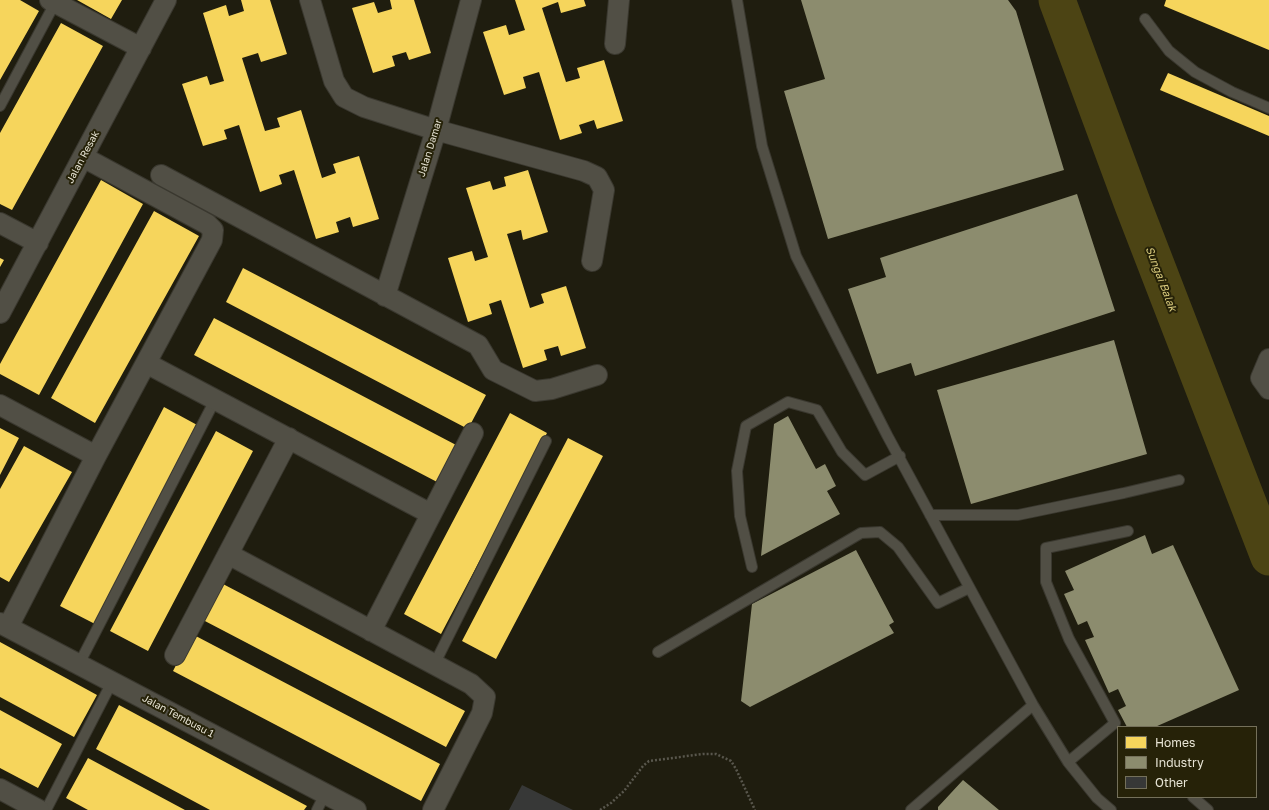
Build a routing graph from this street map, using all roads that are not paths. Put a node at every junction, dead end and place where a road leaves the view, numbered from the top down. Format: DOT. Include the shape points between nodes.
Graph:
graph roads {
  1 [pos="166,0"];
  2 [pos="310,0"];
  3 [pos="471,0"];
  4 [pos="619,0"];
  5 [pos="737,0"];
  6 [pos="52,1"];
  7 [pos="1145,19"];
  8 [pos="615,44"];
  9 [pos="141,48"];
  10 [pos="0,106"];
  11 [pos="1269,108"];
  12 [pos="436,130"];
  13 [pos="83,157"];
  14 [pos="162,175"];
  15 [pos="0,224"];
  16 [pos="38,243"];
  17 [pos="592,260"];
  18 [pos="385,296"];
  19 [pos="0,313"];
  20 [pos="1269,359"];
  21 [pos="146,363"];
  22 [pos="597,375"];
  23 [pos="1265,383"];
  24 [pos="215,400"];
  25 [pos="0,405"];
  26 [pos="473,433"];
  27 [pos="288,438"];
  28 [pos="546,441"];
  29 [pos="96,456"];
  30 [pos="900,456"];
  31 [pos="1179,480"];
  32 [pos="431,514"];
  33 [pos="930,515"];
  34 [pos="1128,531"];
  35 [pos="228,554"];
  36 [pos="752,567"];
  37 [pos="969,588"];
  38 [pos="4,625"];
  39 [pos="371,631"];
  40 [pos="658,652"];
  41 [pos="175,655"];
  42 [pos="79,664"];
  43 [pos="434,665"];
  44 [pos="112,682"];
  45 [pos="1033,705"];
  46 [pos="1116,725"];
  47 [pos="1068,762"];
  48 [pos="0,789"];
  49 [pos="1194,798"];
  50 [pos="321,802"];
  51 [pos="39,810"];
  52 [pos="46,810"];
  53 [pos="356,810"];
  54 [pos="433,810"];
  55 [pos="911,810"];
  56 [pos="1111,810"];
  57 [pos="1208,810"];
  1 -- 9 [label="street, Jalan Resak"];
  2 -- 12 [label="street" via="334,81 344,97 364,107"];
  3 -- 12 [label="street, Jalan Damar"];
  4 -- 8 [label="street"];
  5 -- 30 [label="lane" via="762,146 796,256 883,428"];
  6 -- 9 [label="street"];
  6 -- 10 [label="lane"];
  7 -- 11 [label="lane" via="1169,51 1195,72"];
  9 -- 13 [label="street, Jalan Resak"];
  12 -- 17 [label="street" via="584,171 597,178 604,190"];
  12 -- 18 [label="street, Jalan Damar"];
  13 -- 16 [label="street, Jalan Resak"];
  13 -- 21 [label="street" via="207,224 213,230 212,240"];
  14 -- 18 [label="street"];
  15 -- 16 [label="street"];
  16 -- 19 [label="street, Jalan Resak"];
  18 -- 22 [label="street" via="478,345 493,370 535,391 552,389"];
  20 -- 23 [label="street"];
  21 -- 24 [label="street"];
  21 -- 29 [label="street"];
  24 -- 27 [label="street"];
  24 -- 42 [label="lane"];
  25 -- 29 [label="street"];
  26 -- 32 [label="street"];
  27 -- 32 [label="street"];
  27 -- 35 [label="street"];
  28 -- 43 [label="lane"];
  29 -- 38 [label="street"];
  30 -- 33 [label="lane"];
  30 -- 36 [label="lane" via="865,475 842,452 817,410 788,402 746,426 737,470 740,516"];
  31 -- 33 [label="lane" via="1018,515"];
  32 -- 39 [label="street"];
  33 -- 37 [label="lane"];
  34 -- 46 [label="lane" via="1046,548 1046,582 1069,639"];
  35 -- 39 [label="street"];
  35 -- 41 [label="street"];
  37 -- 40 [label="lane" via="938,602 898,547 880,532 861,533"];
  37 -- 45 [label="lane"];
  38 -- 42 [label="street, Jalan Tembusu 1"];
  39 -- 43 [label="street"];
  42 -- 44 [label="street, Jalan Tembusu 1"];
  43 -- 54 [label="street" via="471,684 485,697 482,713"];
  44 -- 50 [label="street, Jalan Tembusu 1"];
  44 -- 52 [label="lane"];
  45 -- 47 [label="lane"];
  45 -- 55 [label="lane"];
  46 -- 47 [label="lane"];
  47 -- 56 [label="lane" via="1097,798"];
  48 -- 51 [label="street"];
  49 -- 57 [label="lane"];
  50 -- 53 [label="street, Jalan Tembusu 1"];
}
